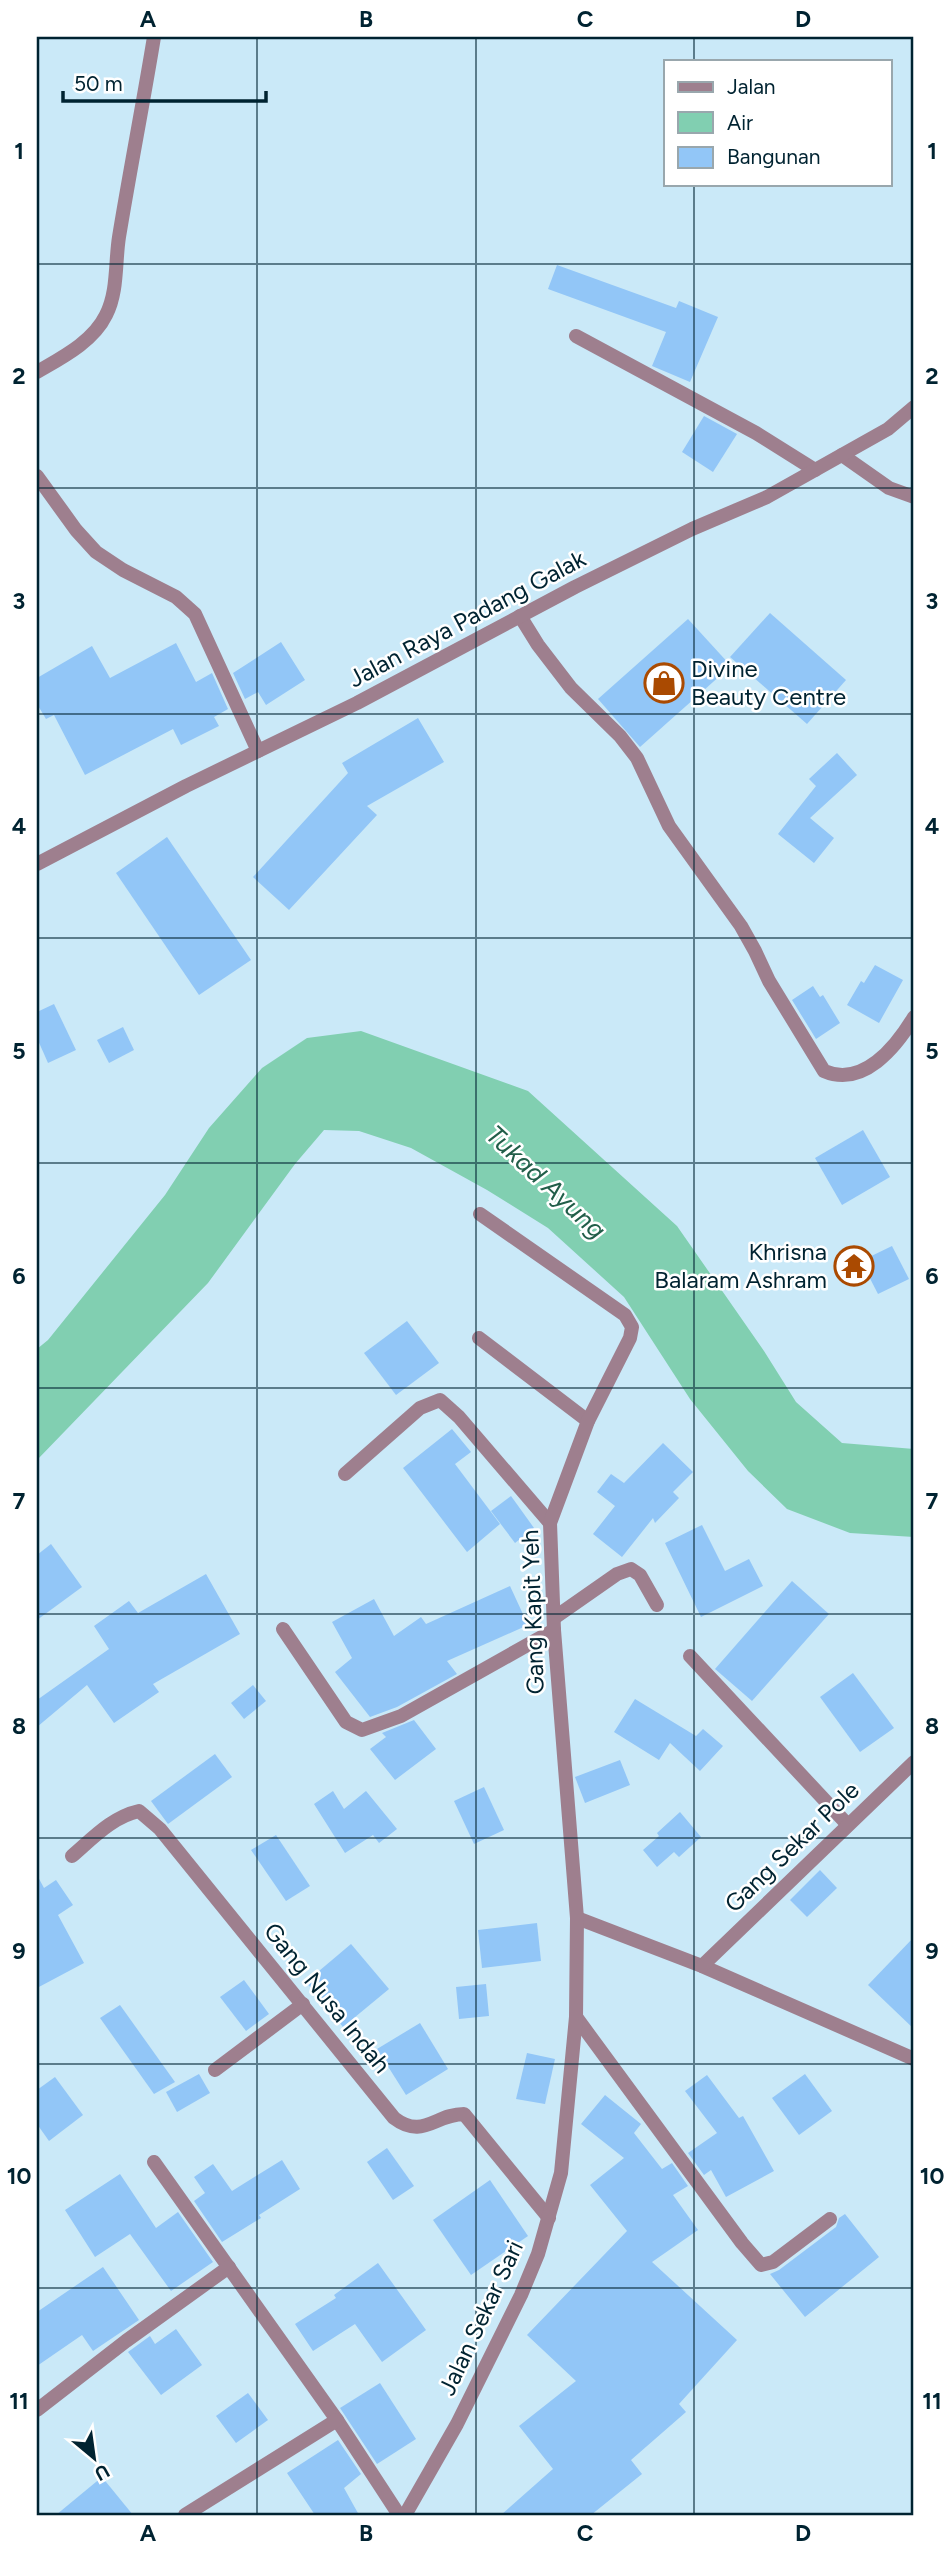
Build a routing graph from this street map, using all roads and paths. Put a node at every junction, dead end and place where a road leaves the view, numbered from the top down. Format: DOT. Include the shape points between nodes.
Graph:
graph roads {
  1 [pos="154,37"];
  2 [pos="576,336"];
  3 [pos="37,372"];
  4 [pos="914,407"];
  5 [pos="842,455"];
  6 [pos="816,470"];
  7 [pos="37,476"];
  8 [pos="914,497"];
  9 [pos="520,616"];
  10 [pos="258,751"];
  11 [pos="37,864"];
  12 [pos="914,1017"];
  13 [pos="480,1214"];
  14 [pos="479,1338"];
  15 [pos="588,1421"];
  16 [pos="345,1474"];
  17 [pos="550,1523"];
  18 [pos="657,1605"];
  19 [pos="554,1624"];
  20 [pos="283,1629"];
  21 [pos="690,1656"];
  22 [pos="914,1762"];
  23 [pos="847,1824"];
  24 [pos="72,1856"];
  25 [pos="577,1917"];
  26 [pos="702,1966"];
  27 [pos="303,2004"];
  28 [pos="576,2017"];
  29 [pos="914,2059"];
  30 [pos="215,2070"];
  31 [pos="154,2162"];
  32 [pos="549,2218"];
  33 [pos="830,2219"];
  34 [pos="229,2267"];
  35 [pos="37,2410"];
  36 [pos="337,2420"];
  37 [pos="185,2515"];
  38 [pos="399,2515"];
  39 [pos="405,2515"];
  1 -- 3 [label="street" via="112,299 89,337"];
  2 -- 6 [label="street"];
  4 -- 5 [label="street, Jalan Raya Padang Galak" via="888,429"];
  5 -- 6 [label="street, Jalan Raya Padang Galak"];
  5 -- 8 [label="street" via="889,488"];
  6 -- 9 [label="street, Jalan Raya Padang Galak"];
  7 -- 10 [label="street" via="96,552 176,597 195,614"];
  9 -- 10 [label="street, Jalan Raya Padang Galak"];
  9 -- 12 [label="street" via="571,688 637,758 669,825 741,926 824,1071 834,1076 863,1070 894,1047"];
  10 -- 11 [label="street, Jalan Raya Padang Galak"];
  13 -- 15 [label="street, Gang Kapit Yeh" via="629,1321 630,1338"];
  14 -- 15 [label="street"];
  15 -- 17 [label="street, Gang Kapit Yeh"];
  16 -- 17 [label="street" via="420,1408 440,1400"];
  17 -- 19 [label="street, Gang Kapit Yeh"];
  18 -- 19 [label="street" via="631,1569 617,1574"];
  19 -- 20 [label="street" via="401,1716 362,1730 346,1722"];
  19 -- 25 [label="street, Gang Kapit Yeh"];
  21 -- 23 [label="street"];
  22 -- 23 [label="street, Gang Sekar Pole"];
  23 -- 26 [label="street, Gang Sekar Pole"];
  24 -- 27 [label="street, Gang Nusa Indah" via="112,1822 139,1811 160,1829"];
  25 -- 26 [label="street"];
  25 -- 28 [label="street, Jalan Sekar Sari"];
  26 -- 29 [label="street"];
  27 -- 30 [label="street"];
  27 -- 32 [label="street, Gang Nusa Indah" via="394,2118 406,2127 418,2128 464,2114"];
  28 -- 32 [label="street, Jalan Sekar Sari" via="561,2173"];
  28 -- 33 [label="street" via="761,2265 773,2262"];
  31 -- 34 [label="street"];
  32 -- 39 [label="street, Jalan Sekar Sari" via="521,2295 457,2424"];
  34 -- 35 [label="street"];
  34 -- 36 [label="street"];
  36 -- 37 [label="street"];
  36 -- 38 [label="street"];
}
